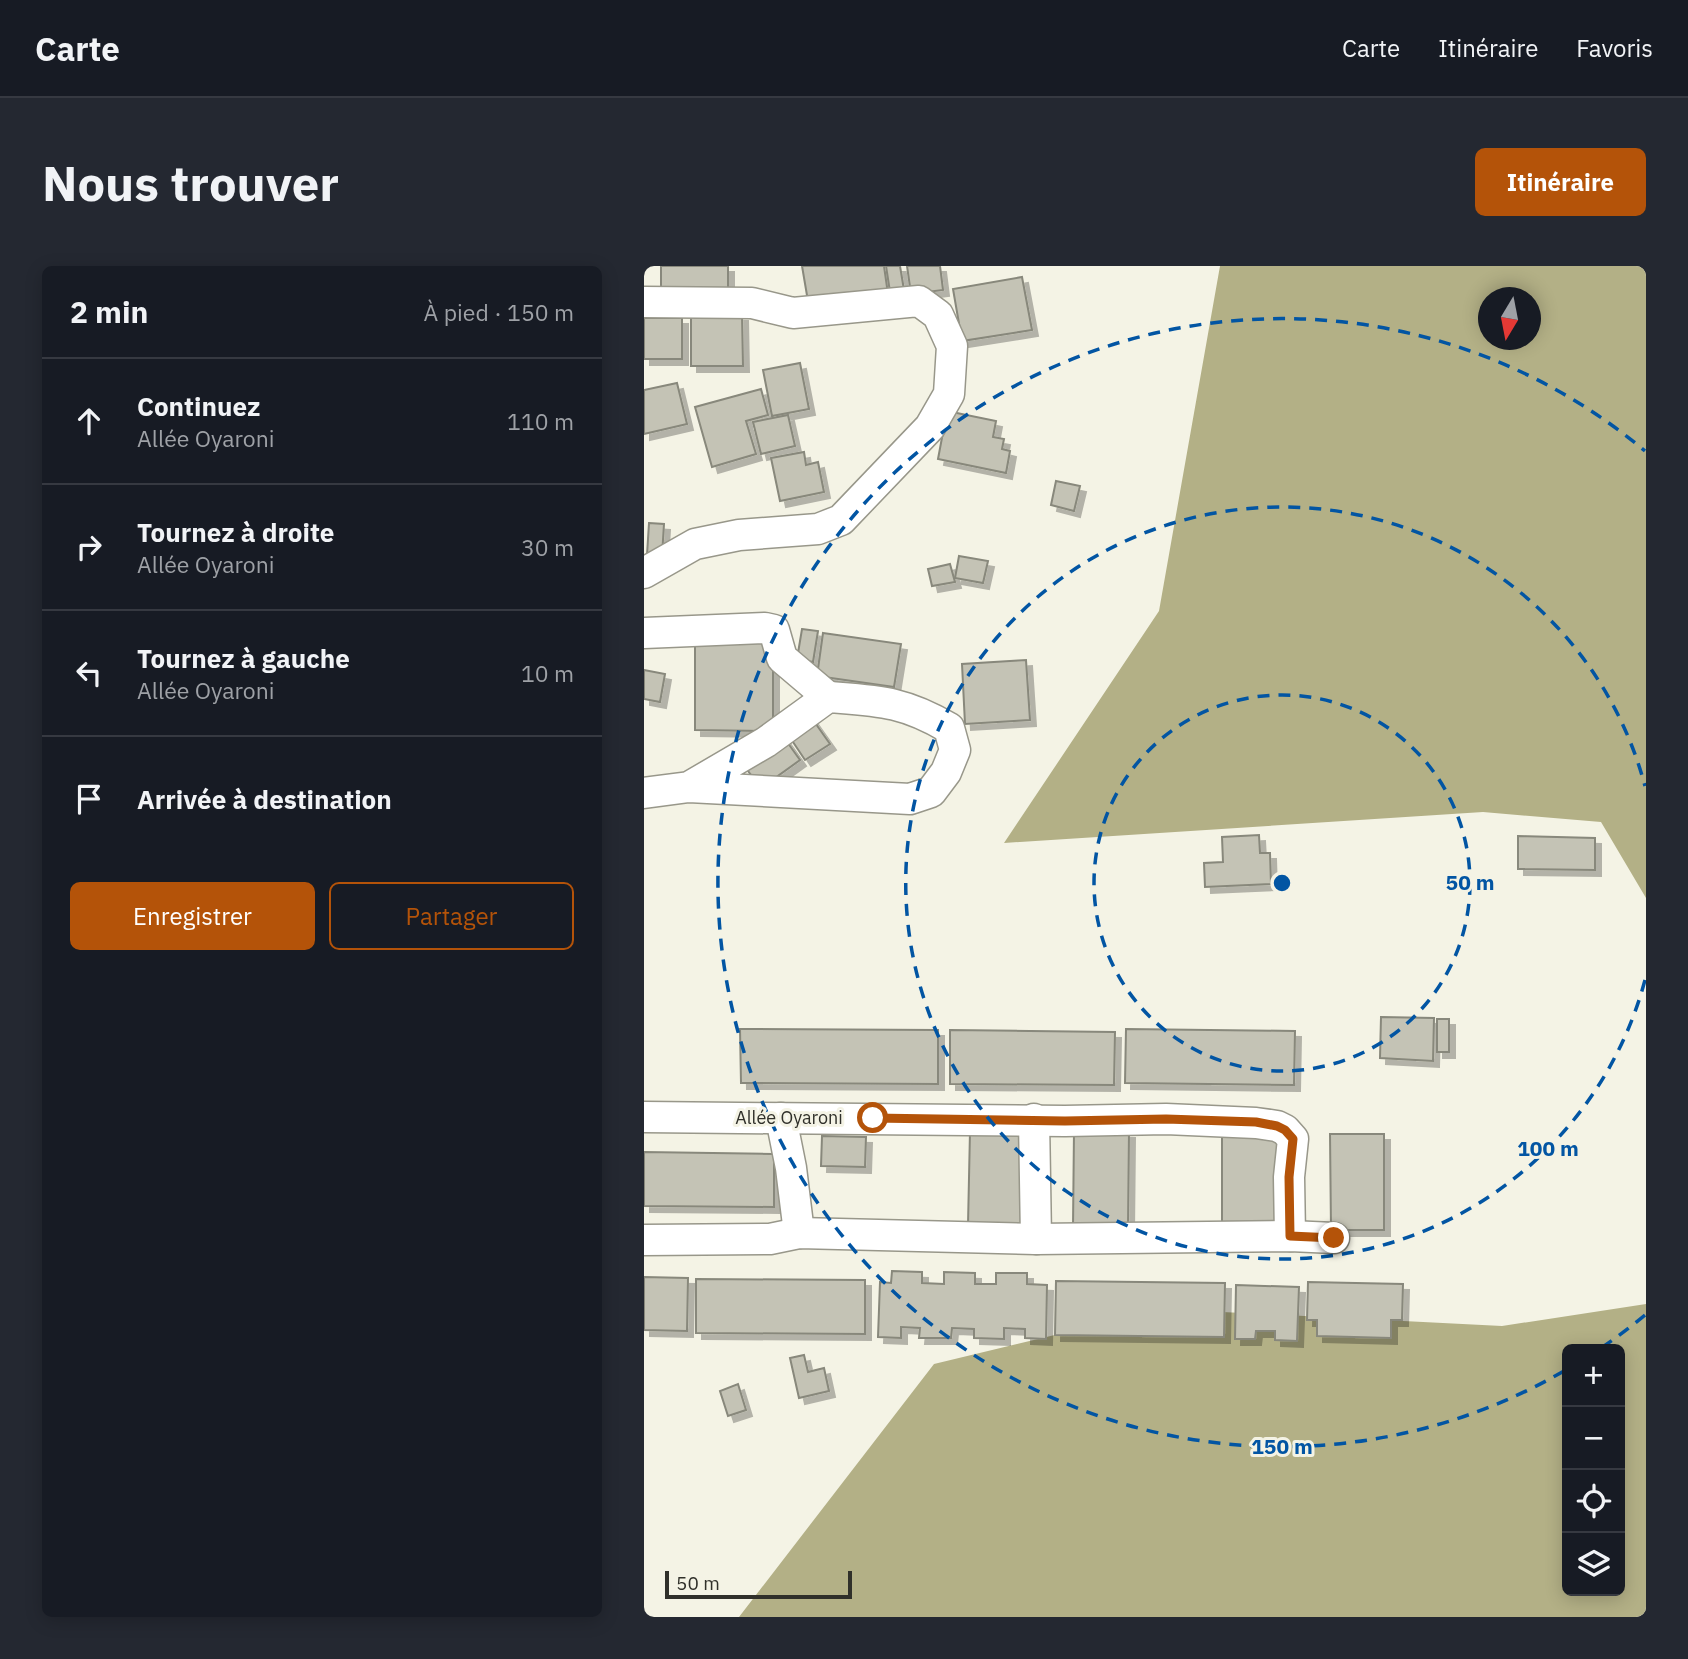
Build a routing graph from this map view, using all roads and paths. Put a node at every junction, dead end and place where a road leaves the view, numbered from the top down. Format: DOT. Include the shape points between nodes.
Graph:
graph roads {
  1 [pos="644,302"];
  2 [pos="644,573"];
  3 [pos="644,633"];
  4 [pos="828,697"];
  5 [pos="689,788"];
  6 [pos="644,793"];
  7 [pos="644,1117"];
  8 [pos="780,1118"];
  9 [pos="1034,1119"];
  10 [pos="799,1233"];
  11 [pos="1290,1236"];
  12 [pos="1334,1238"];
  13 [pos="1036,1239"];
  14 [pos="644,1241"];
  1 -- 2 [label="street" via="752,303 793,313 919,301 938,315 952,346 949,394 930,427 841,520 818,529 739,535 695,544"];
  3 -- 4 [label="street" via="774,630 782,658"];
  4 -- 5 [label="street" via="766,743"];
  4 -- 5 [label="street" via="888,702 922,712 949,728 955,750 931,792 910,799"];
  5 -- 6 [label="street"];
  7 -- 8 [label="street, Allée Oyaroni"];
  8 -- 9 [label="street, Allée Oyaroni"];
  8 -- 10 [label="street"];
  9 -- 11 [label="street, Allée Oyaroni" via="1166,1119 1277,1126 1293,1139"];
  9 -- 13 [label="street"];
  10 -- 13 [label="street"];
  10 -- 14 [label="street" via="770,1239"];
  11 -- 12 [label="street"];
  11 -- 13 [label="street"];
}
